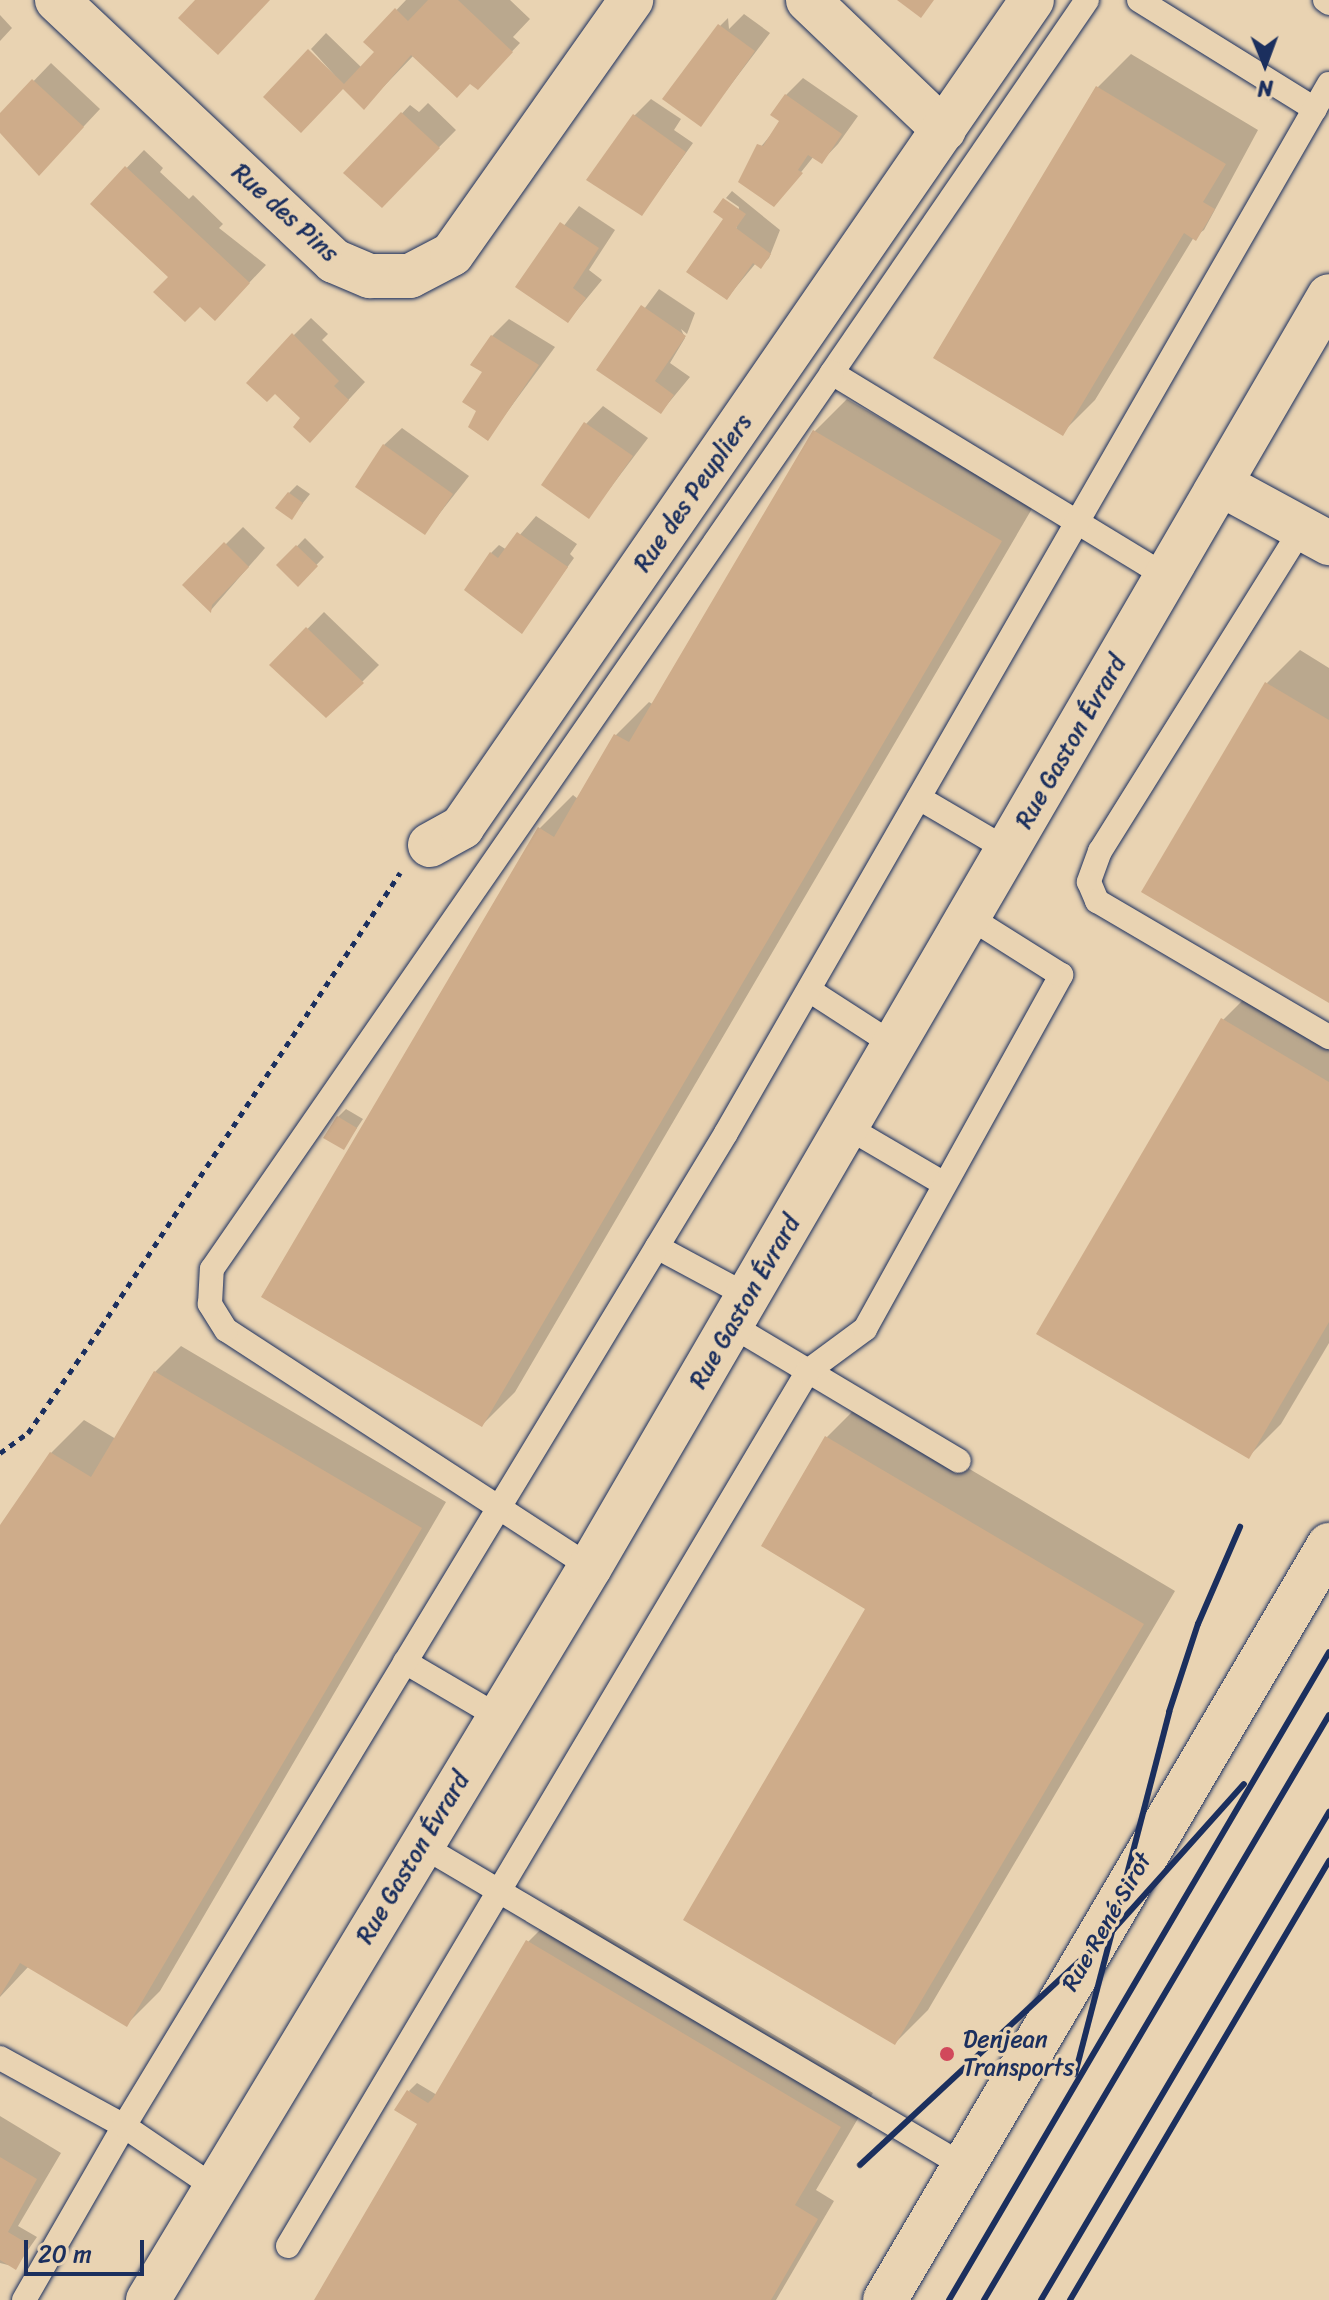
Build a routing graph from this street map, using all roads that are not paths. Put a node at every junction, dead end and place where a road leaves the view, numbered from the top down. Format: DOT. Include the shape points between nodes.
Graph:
graph roads {
  1 [pos="57,0"];
  2 [pos="631,0"];
  3 [pos="808,0"];
  4 [pos="1032,0"];
  5 [pos="1087,0"];
  6 [pos="1139,0"];
  7 [pos="1329,84"];
  8 [pos="1315,109"];
  9 [pos="944,130"];
  10 [pos="1329,296"];
  11 [pos="832,373"];
  12 [pos="1222,485"];
  13 [pos="1077,524"];
  14 [pos="1315,535"];
  15 [pos="1168,577"];
  16 [pos="919,798"];
  17 [pos="430,845"];
  18 [pos="1008,850"];
  19 [pos="969,917"];
  20 [pos="809,990"];
  21 [pos="1329,1037"];
  22 [pos="894,1045"];
  23 [pos="847,1127"];
  24 [pos="943,1183"];
  25 [pos="657,1247"];
  26 [pos="740,1310"];
  27 [pos="808,1371"];
  28 [pos="959,1461"];
  29 [pos="501,1505"];
  30 [pos="1329,1545"];
  31 [pos="590,1567"];
  32 [pos="405,1662"];
  33 [pos="499,1717"];
  34 [pos="421,1845"];
  35 [pos="500,1890"];
  36 [pos="0,2058"];
  37 [pos="124,2126"];
  38 [pos="964,2166"];
  39 [pos="214,2187"];
  40 [pos="288,2246"];
  41 [pos="24,2300"];
  42 [pos="148,2300"];
  43 [pos="885,2300"];
  1 -- 2 [label="street, Rue des Pins" via="334,261 370,276 410,276 452,254"];
  3 -- 9 [label="street"];
  4 -- 9 [label="street, Rue des Peupliers"];
  5 -- 11 [label="lane"];
  6 -- 8 [label="lane"];
  7 -- 8 [label="lane"];
  8 -- 13 [label="lane"];
  9 -- 17 [label="street, Rue des Peupliers" via="462,827"];
  10 -- 12 [label="street, Rue Gaston Évrard"];
  11 -- 13 [label="lane"];
  11 -- 29 [label="lane" via="212,1269 210,1304 226,1330"];
  12 -- 14 [label="street"];
  12 -- 15 [label="street, Rue Gaston Évrard"];
  13 -- 15 [label="lane"];
  13 -- 16 [label="lane"];
  14 -- 21 [label="lane" via="1100,851 1089,882 1097,901"];
  15 -- 18 [label="street, Rue Gaston Évrard"];
  16 -- 18 [label="lane"];
  16 -- 20 [label="lane"];
  18 -- 19 [label="street, Rue Gaston Évrard"];
  19 -- 22 [label="street, Rue Gaston Évrard"];
  19 -- 24 [label="lane" via="1061,975"];
  20 -- 22 [label="lane"];
  20 -- 25 [label="lane"];
  22 -- 23 [label="street, Rue Gaston Évrard"];
  23 -- 24 [label="lane"];
  23 -- 26 [label="street, Rue Gaston Évrard"];
  24 -- 27 [label="lane" via="865,1329"];
  25 -- 26 [label="lane"];
  25 -- 29 [label="lane"];
  26 -- 27 [label="lane"];
  26 -- 31 [label="street, Rue Gaston Évrard"];
  27 -- 28 [label="lane"];
  27 -- 35 [label="lane"];
  29 -- 31 [label="lane"];
  29 -- 32 [label="lane"];
  30 -- 38 [label="street, Rue René Sirot"];
  31 -- 33 [label="street, Rue Gaston Évrard"];
  32 -- 33 [label="lane"];
  32 -- 37 [label="lane"];
  33 -- 34 [label="street, Rue Gaston Évrard"];
  34 -- 35 [label="lane"];
  34 -- 39 [label="street, Rue Gaston Évrard"];
  35 -- 38 [label="lane"];
  35 -- 40 [label="lane"];
  36 -- 37 [label="lane"];
  37 -- 39 [label="lane"];
  37 -- 41 [label="lane"];
  38 -- 43 [label="street, Rue René Sirot"];
  39 -- 42 [label="street, Rue Gaston Évrard"];
}
